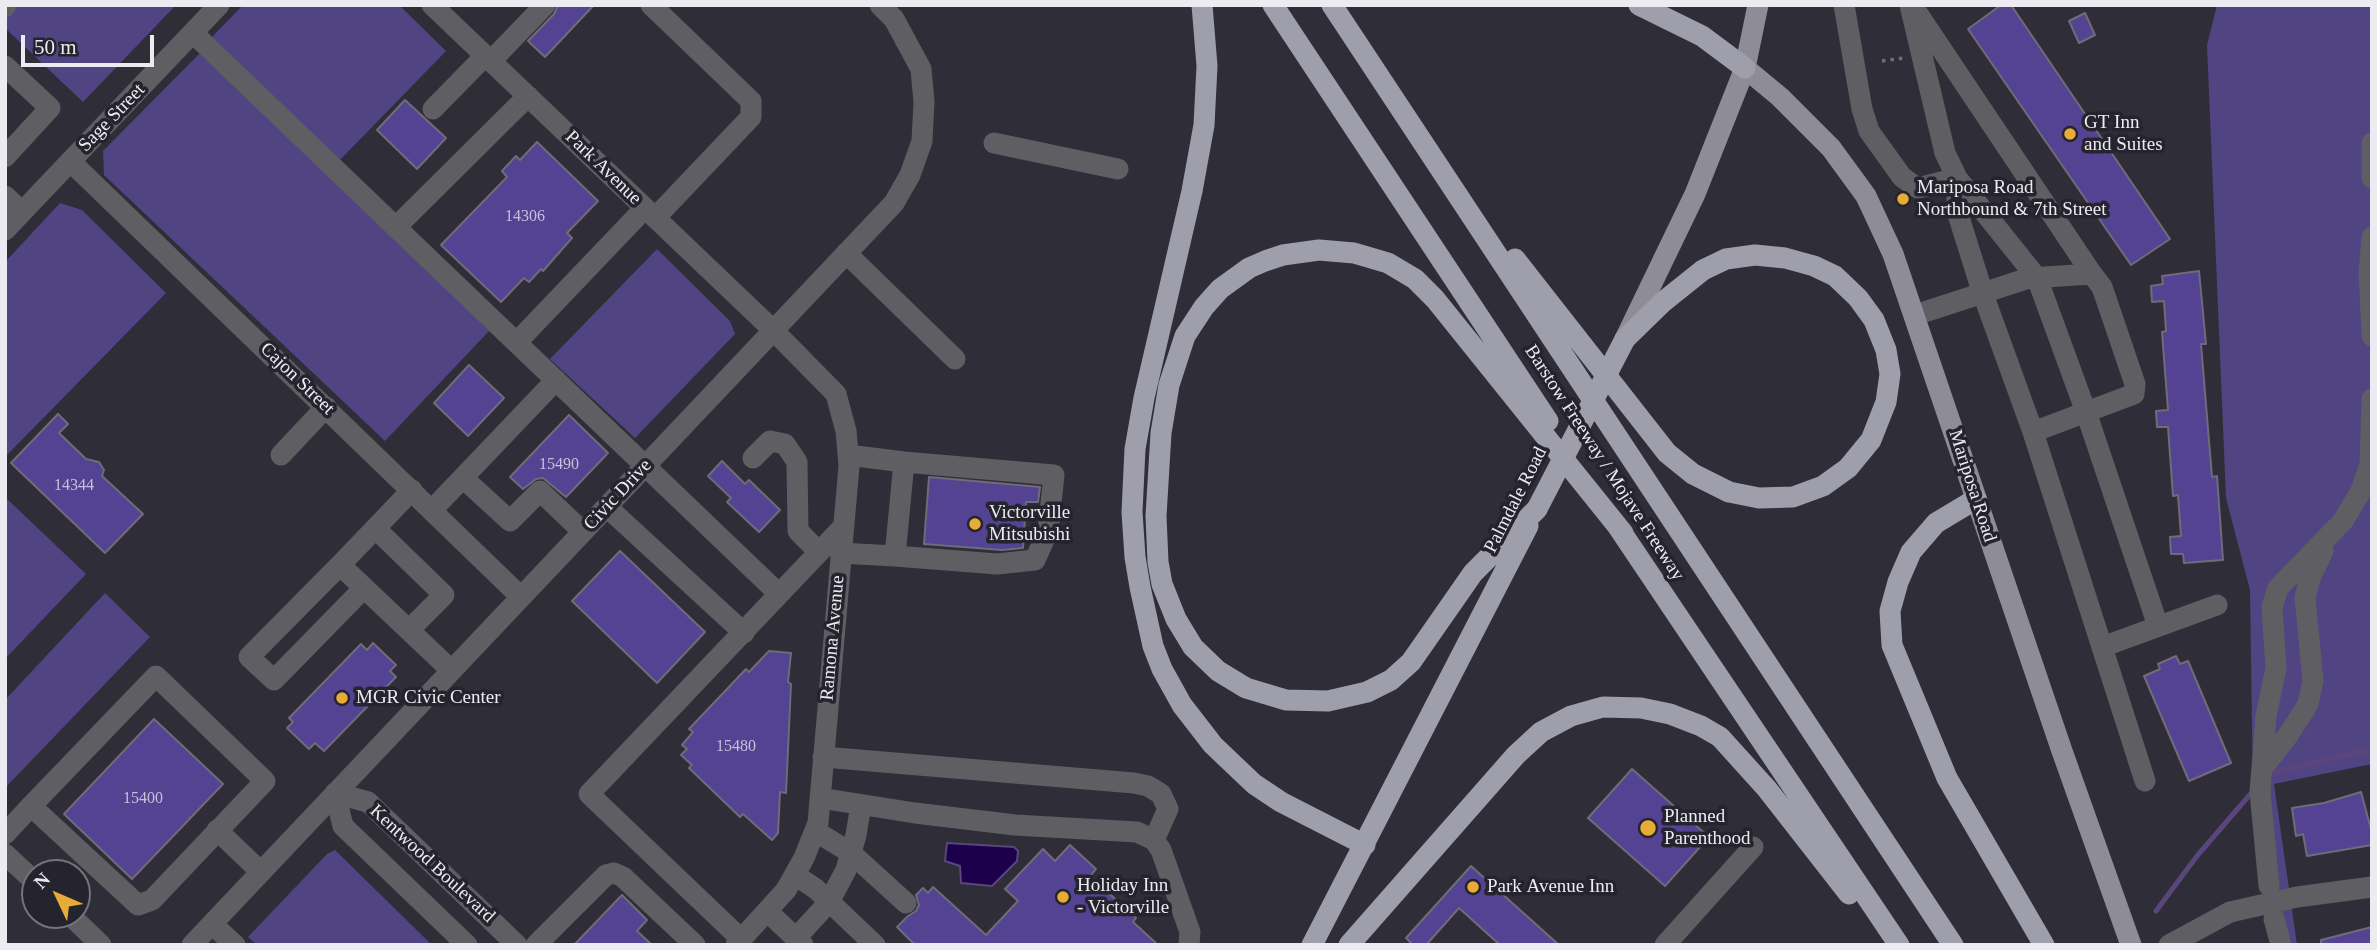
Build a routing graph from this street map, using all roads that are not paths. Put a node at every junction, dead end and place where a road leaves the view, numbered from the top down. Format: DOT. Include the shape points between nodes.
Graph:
graph roads {
  1 [pos="219,5"];
  2 [pos="432,5"];
  3 [pos="545,5"];
  4 [pos="651,5"];
  5 [pos="1202,5"];
  6 [pos="1273,5"];
  7 [pos="1332,5"];
  8 [pos="1639,5"];
  9 [pos="1758,5"];
  10 [pos="1844,5"];
  11 [pos="1911,5"];
  12 [pos="886,7"];
  13 [pos="193,33"];
  14 [pos="488,58"];
  15 [pos="5,66"];
  16 [pos="1745,68"];
  17 [pos="528,96"];
  18 [pos="433,109"];
  19 [pos="994,143"];
  20 [pos="2372,143"];
  21 [pos="1425,145"];
  22 [pos="5,157"];
  23 [pos="71,162"];
  24 [pos="1118,169"];
  25 [pos="1957,178"];
  26 [pos="2372,178"];
  27 [pos="5,196"];
  28 [pos="22,212"];
  29 [pos="650,213"];
  30 [pos="396,227"];
  31 [pos="5,230"];
  32 [pos="2372,237"];
  33 [pos="846,254"];
  34 [pos="2092,274"];
  35 [pos="2037,278"];
  36 [pos="1983,294"];
  37 [pos="1915,315"];
  38 [pos="773,330"];
  39 [pos="2372,336"];
  40 [pos="1625,339"];
  41 [pos="516,342"];
  42 [pos="955,359"];
  43 [pos="556,380"];
  44 [pos="2372,399"];
  45 [pos="326,407"];
  46 [pos="2086,412"];
  47 [pos="2033,432"];
  48 [pos="281,455"];
  49 [pos="848,455"];
  50 [pos="752,458"];
  51 [pos="904,462"];
  52 [pos="646,465"];
  53 [pos="463,478"];
  54 [pos="412,490"];
  55 [pos="1976,499"];
  56 [pos="607,507"];
  57 [pos="1537,509"];
  58 [pos="432,510"];
  59 [pos="376,528"];
  60 [pos="583,532"];
  61 [pos="1623,534"];
  62 [pos="2330,536"];
  63 [pos="830,552"];
  64 [pos="895,556"];
  65 [pos="340,565"];
  66 [pos="364,588"];
  67 [pos="779,594"];
  68 [pos="521,597"];
  69 [pos="2217,605"];
  70 [pos="2158,626"];
  71 [pos="409,630"];
  72 [pos="744,633"];
  73 [pos="2102,647"];
  74 [pos="451,670"];
  75 [pos="823,757"];
  76 [pos="2262,768"];
  77 [pos="2145,781"];
  78 [pos="335,793"];
  79 [pos="820,798"];
  80 [pos="861,805"];
  81 [pos="31,807"];
  82 [pos="217,830"];
  83 [pos="815,831"];
  84 [pos="5,834"];
  85 [pos="1154,841"];
  86 [pos="1365,845"];
  87 [pos="1753,847"];
  88 [pos="851,853"];
  89 [pos="5,854"];
  90 [pos="21,869"];
  91 [pos="261,872"];
  92 [pos="795,875"];
  93 [pos="2269,886"];
  94 [pos="2372,887"];
  95 [pos="829,902"];
  96 [pos="906,903"];
  97 [pos="767,911"];
  98 [pos="2274,919"];
  99 [pos="212,924"];
  100 [pos="84,929"];
  101 [pos="739,942"];
  102 [pos="800,942"];
  103 [pos="101,945"];
  104 [pos="192,945"];
  105 [pos="234,945"];
  106 [pos="467,945"];
  107 [pos="517,945"];
  108 [pos="536,945"];
  109 [pos="695,945"];
  110 [pos="875,945"];
  111 [pos="1189,945"];
  112 [pos="1312,945"];
  113 [pos="1349,945"];
  114 [pos="1665,945"];
  115 [pos="1889,945"];
  116 [pos="1899,945"];
  117 [pos="1954,945"];
  118 [pos="2045,945"];
  119 [pos="2131,945"];
  120 [pos="2169,945"];
  121 [pos="2281,945"];
  1 -- 13 [label="street, Sage Street"];
  2 -- 14 [label="street, Park Avenue"];
  3 -- 14 [label="street"];
  4 -- 29 [label="street" via="751,101 751,117"];
  5 -- 86 [label="highway" via="1207,65 1204,125 1135,449 1132,521 1142,598 1162,669 1213,745 1254,784 1281,802"];
  6 -- 61 [label="highway, Barstow Freeway / Mojave Freeway"];
  7 -- 21 [label="highway, Barstow Freeway / Mojave Freeway"];
  8 -- 16 [label="highway" via="1702,36"];
  9 -- 16 [label="main road, Palmdale Road"];
  10 -- 25 [label="street" via="1869,131 1913,185 1919,188"];
  11 -- 25 [label="street" via="1945,153"];
  11 -- 34 [label="street"];
  12 -- 33 [label="street, Civic Drive" via="921,69 922,141 894,203"];
  13 -- 23 [label="street, Sage Street"];
  13 -- 30 [label="street"];
  14 -- 17 [label="street, Park Avenue"];
  14 -- 18 [label="street"];
  15 -- 22 [label="street" via="50,108"];
  16 -- 37 [label="main road, Mariposa Road" via="1831,148 1866,196"];
  16 -- 40 [label="main road, Palmdale Road" via="1695,194"];
  17 -- 29 [label="street, Park Avenue"];
  17 -- 30 [label="street"];
  19 -- 24 [label="street"];
  20 -- 26 [label="street"];
  21 -- 40 [label="highway" via="1667,453 1693,474 1729,492 1759,498 1793,497 1823,486 1849,468 1871,440 1886,402 1890,374 1874,320 1835,276 1785,258 1755,255 1726,259 1703,270"];
  21 -- 117 [label="highway, Barstow Freeway / Mojave Freeway"];
  23 -- 28 [label="street, Sage Street"];
  23 -- 45 [label="street, Cajon Street"];
  25 -- 35 [label="street"];
  25 -- 36 [label="street" via="1958,211"];
  27 -- 28 [label="street"];
  28 -- 31 [label="street, Sage Street"];
  29 -- 38 [label="street, Park Avenue"];
  29 -- 41 [label="street"];
  30 -- 41 [label="street"];
  32 -- 39 [label="street"];
  33 -- 38 [label="street, Civic Drive"];
  33 -- 42 [label="street"];
  34 -- 35 [label="street"];
  34 -- 46 [label="street" via="2102,287 2135,384 2134,394"];
  35 -- 36 [label="street"];
  35 -- 46 [label="street"];
  36 -- 37 [label="street"];
  36 -- 47 [label="street"];
  37 -- 55 [label="main road, Mariposa Road"];
  38 -- 49 [label="street, Ramona Avenue" via="836,394"];
  38 -- 52 [label="street, Civic Drive"];
  40 -- 57 [label="highway, Palmdale Road, bridge"];
  41 -- 43 [label="street"];
  43 -- 52 [label="street"];
  43 -- 53 [label="street"];
  44 -- 62 [label="street" via="2367,478 2353,508"];
  45 -- 48 [label="street"];
  45 -- 54 [label="street, Cajon Street"];
  46 -- 47 [label="street"];
  46 -- 70 [label="street"];
  47 -- 73 [label="street"];
  49 -- 51 [label="street"];
  49 -- 63 [label="street, Ramona Avenue" via="842,528"];
  50 -- 63 [label="street" via="770,441 785,444 797,462 798,531"];
  51 -- 64 [label="street"];
  51 -- 64 [label="street" via="1054,475 1048,531 1035,561 997,564"];
  52 -- 56 [label="street, Civic Drive"];
  52 -- 67 [label="street"];
  53 -- 58 [label="street"];
  53 -- 60 [label="street" via="510,521 540,491"];
  54 -- 58 [label="street, Cajon Street"];
  54 -- 59 [label="street"];
  55 -- 118 [label="highway" via="1937,523 1910,552 1890,611 1892,645 1947,778"];
  55 -- 119 [label="main road, Mariposa Road"];
  56 -- 60 [label="street, Civic Drive"];
  56 -- 72 [label="street"];
  57 -- 61 [label="highway" via="1473,573 1411,662 1391,680 1367,692 1328,701 1286,700 1246,688 1211,665 1184,635 1168,603 1158,562 1161,433 1169,385 1185,336 1220,289 1265,261 1319,250 1354,253 1388,263 1415,279 1435,299"];
  57 -- 86 [label="highway, Palmdale Road"];
  58 -- 68 [label="street, Cajon Street"];
  59 -- 65 [label="street"];
  59 -- 71 [label="street" via="444,594"];
  60 -- 68 [label="street, Civic Drive"];
  61 -- 116 [label="highway, Barstow Freeway / Mojave Freeway"];
  62 -- 76 [label="street" via="2305,598 2313,681 2308,704"];
  62 -- 76 [label="street" via="2274,597 2271,619 2276,668"];
  63 -- 64 [label="street"];
  63 -- 67 [label="street"];
  63 -- 75 [label="street, Ramona Avenue"];
  65 -- 66 [label="street"];
  65 -- 66 [label="street" via="249,657 274,680"];
  66 -- 71 [label="street"];
  67 -- 72 [label="street"];
  68 -- 74 [label="street, Civic Drive"];
  69 -- 70 [label="street"];
  70 -- 73 [label="street"];
  71 -- 74 [label="street"];
  72 -- 101 [label="street" via="589,794"];
  73 -- 77 [label="street"];
  74 -- 78 [label="street, Civic Drive"];
  75 -- 79 [label="street, Ramona Avenue"];
  75 -- 85 [label="street" via="1148,786 1161,794 1167,809"];
  76 -- 93 [label="street"];
  78 -- 91 [label="street, Civic Drive"];
  78 -- 106 [label="street, Kentwood Boulevard" via="343,826"];
  78 -- 107 [label="street, Kentwood Boulevard" via="368,802"];
  79 -- 80 [label="street"];
  79 -- 83 [label="street, Ramona Avenue"];
  80 -- 85 [label="street" via="1015,825 1137,832"];
  80 -- 88 [label="street"];
  81 -- 82 [label="street" via="138,905 152,900"];
  81 -- 82 [label="street" via="156,676 265,781"];
  81 -- 84 [label="street"];
  82 -- 91 [label="street"];
  83 -- 88 [label="street"];
  83 -- 92 [label="street, Ramona Avenue"];
  85 -- 111 [label="street" via="1190,932"];
  86 -- 112 [label="highway, Palmdale Road"];
  87 -- 114 [label="street"];
  88 -- 95 [label="street"];
  88 -- 96 [label="street"];
  89 -- 90 [label="street"];
  91 -- 99 [label="street, Civic Drive"];
  92 -- 95 [label="street"];
  92 -- 97 [label="street, Ramona Avenue"];
  94 -- 120 [label="street" via="2230,912"];
  95 -- 102 [label="street"];
  95 -- 110 [label="street"];
  97 -- 101 [label="street, Ramona Avenue"];
  97 -- 102 [label="street"];
  98 -- 121 [label="street"];
  99 -- 104 [label="street, Civic Drive"];
  99 -- 105 [label="street"];
  100 -- 103 [label="street"];
  108 -- 109 [label="street" via="606,875 614,873"];
  113 -- 115 [label="highway" via="1516,755 1541,732 1602,707 1670,714 1720,737 1767,789"];
}
